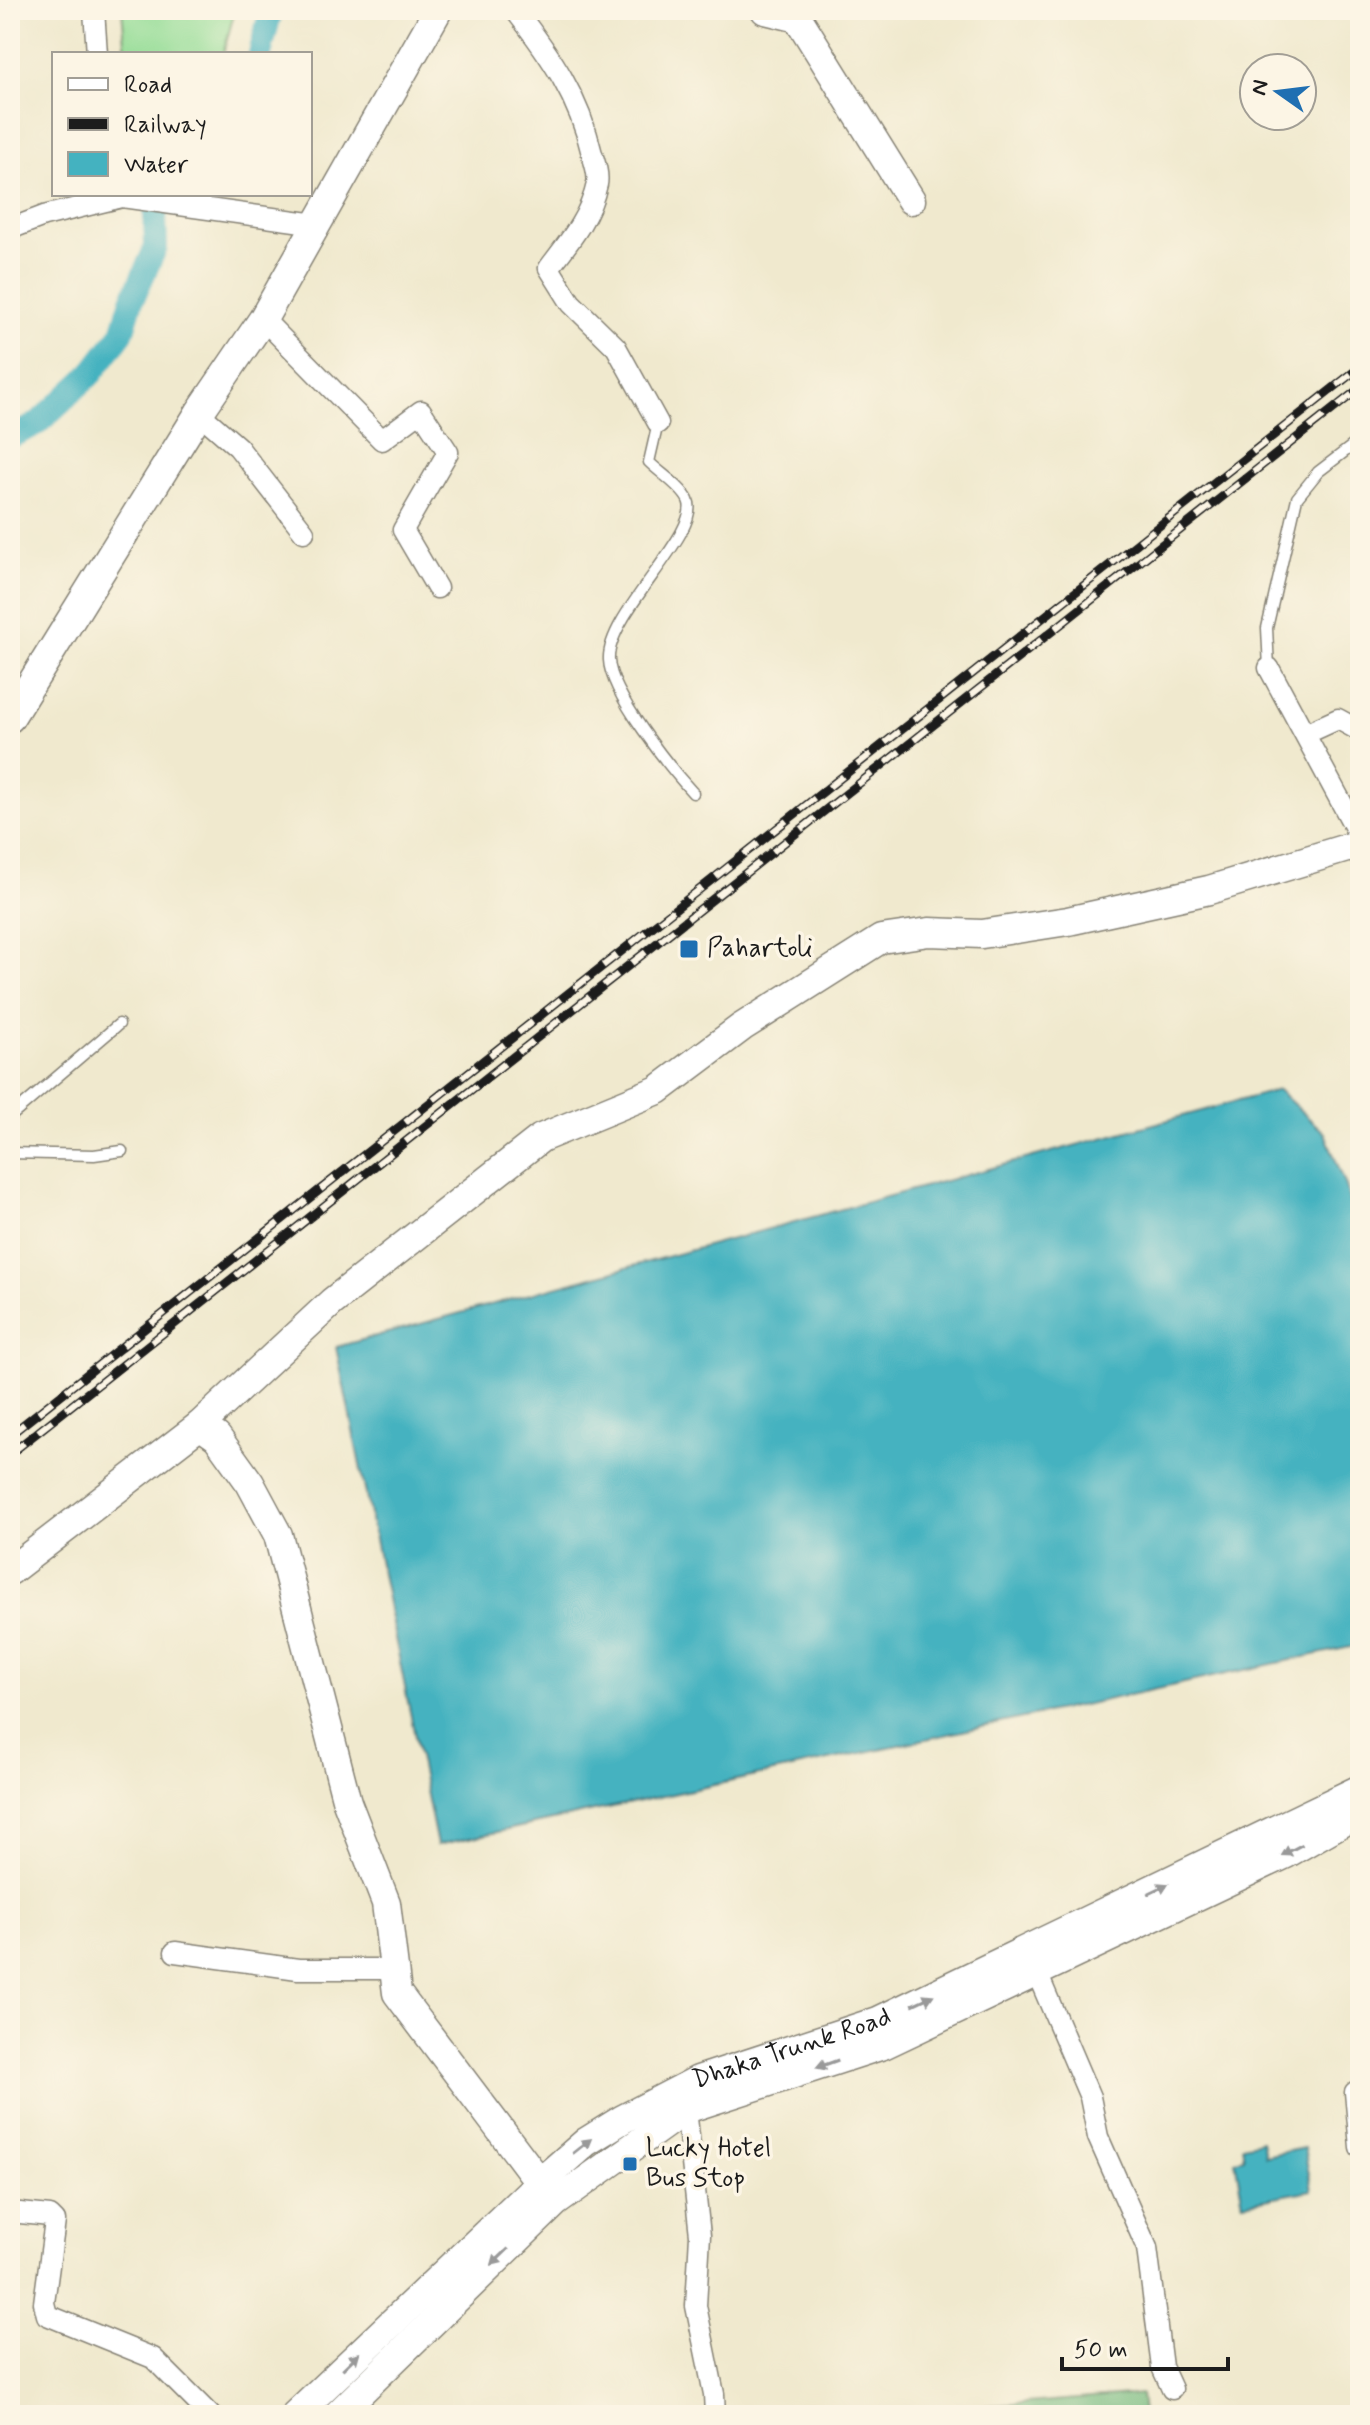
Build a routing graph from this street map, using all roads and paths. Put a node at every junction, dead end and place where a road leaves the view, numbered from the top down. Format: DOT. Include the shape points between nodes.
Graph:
graph roads {
  1 [pos="94,10"];
  2 [pos="438,10"];
  3 [pos="515,10"];
  4 [pos="765,10"];
  5 [pos="97,52"];
  6 [pos="112,197"];
  7 [pos="911,200"];
  8 [pos="10,216"];
  9 [pos="44,216"];
  10 [pos="317,224"];
  11 [pos="10,229"];
  12 [pos="263,319"];
  13 [pos="199,413"];
  14 [pos="658,423"];
  15 [pos="1360,440"];
  16 [pos="304,532"];
  17 [pos="437,588"];
  18 [pos="1269,668"];
  19 [pos="10,718"];
  20 [pos="1360,731"];
  21 [pos="1305,734"];
  22 [pos="693,793"];
  23 [pos="1360,837"];
  24 [pos="1360,844"];
  25 [pos="119,1024"];
  26 [pos="10,1117"];
  27 [pos="122,1151"];
  28 [pos="10,1153"];
  29 [pos="200,1425"];
  30 [pos="10,1571"];
  31 [pos="1360,1789"];
  32 [pos="1360,1812"];
  33 [pos="175,1952"];
  34 [pos="394,1969"];
  35 [pos="1037,1973"];
  36 [pos="1360,2091"];
  37 [pos="686,2109"];
  38 [pos="1360,2147"];
  39 [pos="547,2192"];
  40 [pos="10,2212"];
  41 [pos="1172,2389"];
  42 [pos="210,2415"];
  43 [pos="295,2415"];
  44 [pos="337,2415"];
  45 [pos="715,2415"];
  1 -- 5 [label="street"];
  2 -- 10 [label="main road"];
  3 -- 14 [label="street" via="568,83 584,119 599,180 586,219 549,268 571,303 616,347"];
  4 -- 7 [label="main road" via="798,18"];
  6 -- 9 [label="street"];
  6 -- 10 [label="street"];
  8 -- 9 [label="street"];
  9 -- 11 [label="street"];
  10 -- 12 [label="main road"];
  12 -- 13 [label="main road"];
  12 -- 17 [label="street" via="382,440 421,411 448,452 403,530"];
  13 -- 16 [label="street" via="238,447"];
  13 -- 19 [label="main road"];
  14 -- 22 [label="lane" via="649,462 686,497 690,510 679,537 616,630 609,663 637,718"];
  15 -- 18 [label="lane" via="1318,472 1297,498 1267,628"];
  18 -- 21 [label="street"];
  20 -- 21 [label="street" via="1338,719"];
  21 -- 23 [label="street"];
  24 -- 29 [label="main road" via="1209,890 1068,921 982,934 929,932 881,939 742,1027 658,1090 541,1138 332,1302"];
  25 -- 26 [label="lane"];
  27 -- 28 [label="lane"];
  29 -- 30 [label="main road"];
  29 -- 34 [label="main road" via="217,1437 250,1483 278,1535 347,1802 386,1903"];
  39 -- 31 [label="main road, Dhaka Trunk Road, one-way" via="586,2142 698,2080 878,2021"];
  32 -- 35 [label="main road, Dhaka Trunk Road, one-way" via="1286,1854"];
  33 -- 34 [label="street" via="298,1969"];
  34 -- 39 [label="main road" via="397,1993"];
  35 -- 37 [label="main road, Dhaka Trunk Road, one-way" via="883,2045"];
  35 -- 41 [label="street" via="1090,2097 1098,2137 1147,2248 1162,2367"];
  36 -- 38 [label="street" via="1355,2092"];
  37 -- 39 [label="main road, Dhaka Trunk Road"];
  37 -- 45 [label="street" via="700,2235 696,2306"];
  43 -- 39 [label="main road, Dhaka Trunk Road, one-way"];
  39 -- 44 [label="main road, Dhaka Trunk Road, one-way"];
  40 -- 42 [label="street" via="55,2221 44,2303 47,2315 153,2358"];
}
